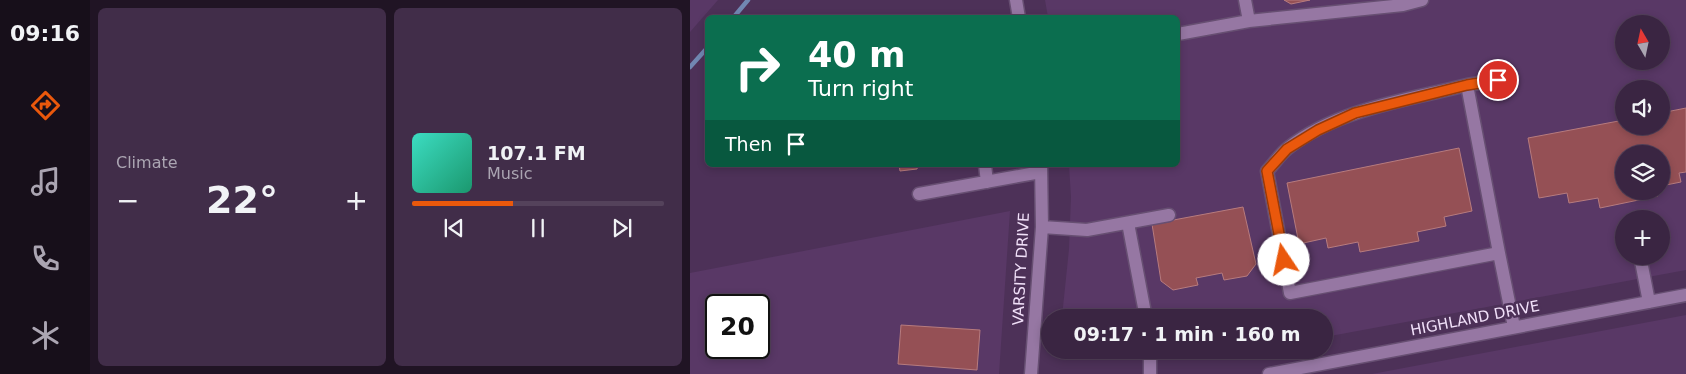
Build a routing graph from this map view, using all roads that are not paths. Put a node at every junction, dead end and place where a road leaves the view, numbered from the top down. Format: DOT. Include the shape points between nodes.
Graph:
graph roads {
  1 [pos="1016,0"];
  2 [pos="1246,0"];
  3 [pos="1423,1"];
  4 [pos="1018,15"];
  5 [pos="1249,21"];
  6 [pos="1180,34"];
  7 [pos="1467,85"];
  8 [pos="1500,91"];
  9 [pos="985,167"];
  10 [pos="1041,169"];
  11 [pos="987,182"];
  12 [pos="919,194"];
  13 [pos="1169,215"];
  14 [pos="1128,222"];
  15 [pos="1042,227"];
  16 [pos="1499,253"];
  17 [pos="1642,265"];
  18 [pos="1686,295"];
  19 [pos="1649,302"];
  20 [pos="1144,309"];
  21 [pos="1514,327"];
  22 [pos="1150,359"];
  23 [pos="1031,374"];
  24 [pos="1150,374"];
  25 [pos="1270,374"];
  1 -- 4 [label="street"];
  2 -- 5 [label="street"];
  3 -- 5 [label="street"];
  5 -- 6 [label="street"];
  7 -- 8 [label="street" via="1498,80"];
  7 -- 16 [label="street"];
  7 -- 16 [label="street" via="1355,113 1287,149 1267,171 1290,293"];
  9 -- 11 [label="street"];
  10 -- 11 [label="street"];
  10 -- 15 [label="street, VARSITY DRIVE"];
  11 -- 12 [label="street"];
  13 -- 14 [label="street"];
  14 -- 15 [label="street" via="1087,230"];
  14 -- 20 [label="street"];
  15 -- 23 [label="street, VARSITY DRIVE"];
  16 -- 21 [label="street"];
  17 -- 19 [label="street"];
  18 -- 19 [label="street, HIGHLAND DRIVE"];
  19 -- 21 [label="street, HIGHLAND DRIVE"];
  21 -- 25 [label="street, HIGHLAND DRIVE"];
  22 -- 24 [label="street"];
}
